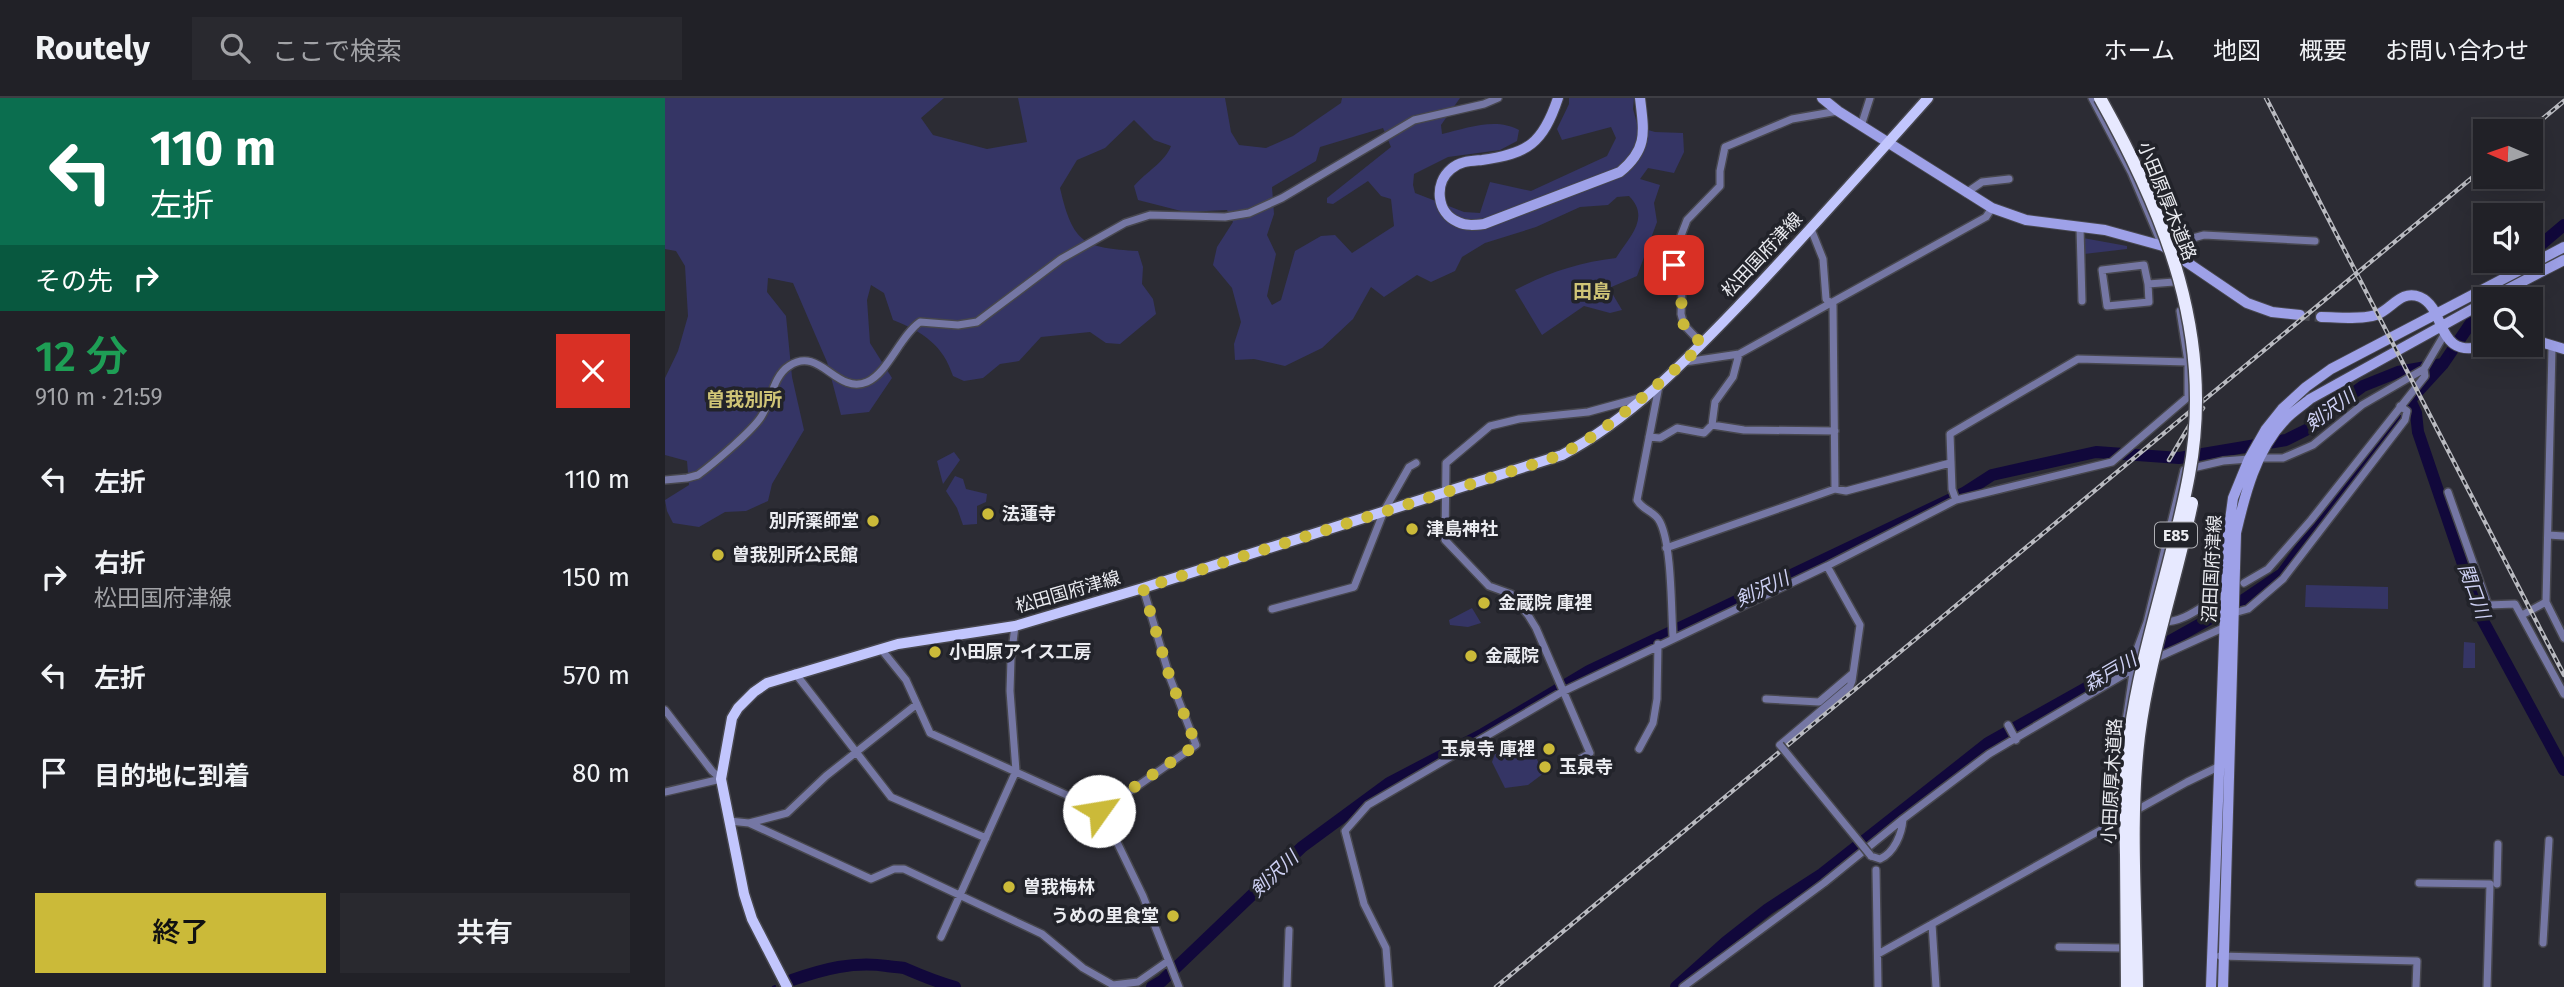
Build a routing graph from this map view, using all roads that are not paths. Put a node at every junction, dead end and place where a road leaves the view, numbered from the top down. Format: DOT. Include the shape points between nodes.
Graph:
graph roads {
  1 [pos="1498,98"];
  2 [pos="1558,98"];
  3 [pos="1640,98"];
  4 [pos="1822,98"];
  5 [pos="1870,98"];
  6 [pos="1929,98"];
  7 [pos="2092,98"];
  8 [pos="2100,98"];
  9 [pos="2109,98"];
  10 [pos="1838,111"];
  11 [pos="1861,125"];
  12 [pos="1889,143"];
  13 [pos="2009,179"];
  14 [pos="1966,193"];
  15 [pos="1991,208"];
  16 [pos="2080,228"];
  17 [pos="1811,229"];
  18 [pos="2315,241"];
  19 [pos="2163,246"];
  20 [pos="2564,247"];
  21 [pos="2564,260"];
  22 [pos="2174,282"];
  23 [pos="2148,284"];
  24 [pos="2513,287"];
  25 [pos="2082,301"];
  26 [pos="1830,302"];
  27 [pos="2473,308"];
  28 [pos="2434,314"];
  29 [pos="2300,315"];
  30 [pos="2321,317"];
  31 [pos="2442,330"];
  32 [pos="1702,344"];
  33 [pos="2543,344"];
  34 [pos="2473,347"];
  35 [pos="2552,348"];
  36 [pos="2564,349"];
  37 [pos="1739,354"];
  38 [pos="1685,362"];
  39 [pos="2188,362"];
  40 [pos="2424,369"];
  41 [pos="1660,382"];
  42 [pos="1643,397"];
  43 [pos="2403,408"];
  44 [pos="1712,425"];
  45 [pos="1835,430"];
  46 [pos="1649,437"];
  47 [pos="2254,459"];
  48 [pos="1416,463"];
  49 [pos="1950,463"];
  50 [pos="665,480"];
  51 [pos="1835,489"];
  52 [pos="1446,492"];
  53 [pos="2448,492"];
  54 [pos="1956,499"];
  55 [pos="1384,511"];
  56 [pos="2548,535"];
  57 [pos="2564,536"];
  58 [pos="1666,548"];
  59 [pos="1827,566"];
  60 [pos="2244,583"];
  61 [pos="1143,588"];
  62 [pos="2213,600"];
  63 [pos="2546,602"];
  64 [pos="1272,609"];
  65 [pos="2522,615"];
  66 [pos="2229,620"];
  67 [pos="2147,622"];
  68 [pos="1015,626"];
  69 [pos="1673,637"];
  70 [pos="2564,638"];
  71 [pos="1658,644"];
  72 [pos="881,649"];
  73 [pos="2133,668"];
  74 [pos="795,673"];
  75 [pos="1853,673"];
  76 [pos="1562,692"];
  77 [pos="2564,694"];
  78 [pos="1766,699"];
  79 [pos="917,704"];
  80 [pos="665,710"];
  81 [pos="2008,725"];
  82 [pos="2016,740"];
  83 [pos="1639,749"];
  84 [pos="857,751"];
  85 [pos="1569,765"];
  86 [pos="2220,766"];
  87 [pos="1016,771"];
  88 [pos="722,779"];
  89 [pos="665,792"];
  90 [pos="1103,811"];
  91 [pos="2120,819"];
  92 [pos="1903,820"];
  93 [pos="729,821"];
  94 [pos="749,823"];
  95 [pos="986,838"];
  96 [pos="2549,840"];
  97 [pos="2498,844"];
  98 [pos="1876,870"];
  99 [pos="2419,883"];
  100 [pos="2497,884"];
  101 [pos="960,893"];
  102 [pos="1932,924"];
  103 [pos="1289,930"];
  104 [pos="940,937"];
  105 [pos="2543,943"];
  106 [pos="2059,947"];
  107 [pos="2121,948"];
  108 [pos="1878,954"];
  109 [pos="2218,956"];
  110 [pos="1169,963"];
  111 [pos="787,987"];
  112 [pos="1179,987"];
  113 [pos="1287,987"];
  114 [pos="1389,987"];
  115 [pos="1683,987"];
  116 [pos="1878,987"];
  117 [pos="1936,987"];
  118 [pos="2121,987"];
  119 [pos="2127,987"];
  120 [pos="2137,987"];
  121 [pos="2211,987"];
  122 [pos="2223,987"];
  123 [pos="2416,987"];
  124 [pos="2487,987"];
  1 -- 50 [label="street" via="1414,120 1249,213 1225,217 1150,215 1125,223 1061,260 977,322 920,322 866,382 844,383 817,363 790,365 779,377 758,421 698,475"];
  2 -- 3 [label="main road" via="1539,138 1523,150 1462,163 1447,173 1439,193 1449,217 1467,225 1484,224 1620,172 1632,164 1640,149"];
  4 -- 10 [label="main road"];
  5 -- 11 [label="street"];
  6 -- 12 [label="main road, 松田国府津線"];
  7 -- 19 [label="street"];
  8 -- 119 [label="highway, 小田原厚木道路 / E85, bridge" via="2145,183 2178,272 2192,336 2196,397 2190,474 2148,640 2130,736"];
  9 -- 120 [label="highway, 小田原厚木道路 / E85, bridge" via="2153,180 2172,227 2195,307 2204,377 2197,475 2153,658 2139,738"];
  10 -- 11 [label="main road"];
  10 -- 32 [label="street" via="1792,119 1725,147 1720,186 1687,220 1674,254 1684,326"];
  11 -- 12 [label="main road"];
  12 -- 14 [label="main road"];
  12 -- 17 [label="main road, 松田国府津線"];
  13 -- 14 [label="street" via="1982,182"];
  14 -- 15 [label="main road"];
  15 -- 16 [label="main road" via="2026,220"];
  15 -- 26 [label="street" via="1986,217"];
  16 -- 19 [label="main road"];
  16 -- 25 [label="street"];
  17 -- 26 [label="street" via="1823,259"];
  17 -- 32 [label="main road, 松田国府津線"];
  18 -- 19 [label="street" via="2204,235"];
  19 -- 22 [label="street"];
  19 -- 29 [label="main road" via="2247,303"];
  20 -- 28 [label="main road, 沼田国府津線"];
  21 -- 24 [label="main road, 沼田国府津線"];
  22 -- 23 [label="street"];
  22 -- 39 [label="street"];
  23 -- 23 [label="street" via="2149,302 2107,306 2102,270 2144,265"];
  26 -- 37 [label="street"];
  26 -- 45 [label="street"];
  27 -- 31 [label="main road, 沼田国府津線"];
  28 -- 30 [label="main road" via="2426,300 2411,295 2375,315"];
  28 -- 31 [label="main road"];
  28 -- 47 [label="main road, 沼田国府津線" via="2306,387 2271,423 2255,448"];
  31 -- 34 [label="main road" via="2452,343"];
  31 -- 40 [label="street"];
  31 -- 47 [label="main road, 沼田国府津線" via="2310,399 2284,420"];
  32 -- 38 [label="main road, 松田国府津線"];
  33 -- 35 [label="main road"];
  35 -- 36 [label="main road"];
  35 -- 56 [label="street"];
  37 -- 38 [label="street"];
  37 -- 44 [label="street" via="1733,377 1716,402"];
  38 -- 41 [label="main road, 松田国府津線"];
  39 -- 49 [label="street" via="2077,359 1949,434"];
  39 -- 54 [label="street" via="2188,397 2112,462"];
  40 -- 43 [label="street" via="2425,376"];
  40 -- 47 [label="street" via="2362,405 2313,445 2283,458"];
  41 -- 42 [label="main road, 松田国府津線"];
  41 -- 46 [label="street"];
  42 -- 52 [label="main road, 松田国府津線" via="1594,436 1562,454"];
  42 -- 52 [label="street" via="1588,412 1490,426 1447,463"];
  43 -- 60 [label="street" via="2267,569"];
  43 -- 66 [label="street" via="2405,419 2283,579"];
  44 -- 45 [label="street" via="1744,430"];
  44 -- 46 [label="street" via="1704,433 1677,428 1660,438"];
  45 -- 51 [label="street"];
  46 -- 58 [label="street" via="1637,500 1660,520"];
  47 -- 66 [label="main road, 沼田国府津線" via="2233,498 2228,535"];
  47 -- 67 [label="street" via="2183,470"];
  48 -- 55 [label="street" via="1409,467"];
  49 -- 51 [label="street" via="1846,491"];
  49 -- 54 [label="street"];
  51 -- 58 [label="street"];
  52 -- 55 [label="main road, 松田国府津線"];
  52 -- 76 [label="street" via="1445,540 1489,586 1511,594 1528,615"];
  53 -- 65 [label="street" via="2488,605 2515,604"];
  54 -- 59 [label="street"];
  55 -- 61 [label="main road, 松田国府津線"];
  55 -- 64 [label="street" via="1355,587"];
  56 -- 57 [label="street"];
  56 -- 63 [label="street"];
  58 -- 69 [label="street"];
  59 -- 69 [label="street"];
  59 -- 75 [label="street" via="1860,625"];
  61 -- 68 [label="main road, 松田国府津線"];
  61 -- 90 [label="street" via="1196,745"];
  62 -- 67 [label="street" via="2171,622"];
  63 -- 65 [label="street"];
  63 -- 70 [label="street"];
  65 -- 77 [label="street"];
  66 -- 73 [label="street"];
  66 -- 86 [label="main road, 沼田国府津線"];
  66 -- 109 [label="main road, 沼田国府津線"];
  67 -- 73 [label="street"];
  68 -- 72 [label="main road, 松田国府津線"];
  68 -- 87 [label="street" via="1010,691"];
  69 -- 71 [label="street"];
  71 -- 76 [label="street"];
  71 -- 83 [label="street" via="1653,723"];
  72 -- 74 [label="main road, 松田国府津線"];
  72 -- 79 [label="street" via="907,680"];
  73 -- 82 [label="street"];
  73 -- 91 [label="street" via="2119,754"];
  74 -- 84 [label="street"];
  74 -- 88 [label="main road, 松田国府津線" via="767,682 738,708 729,728"];
  75 -- 78 [label="street" via="1819,702"];
  75 -- 92 [label="street, bridge" via="1850,686 1780,745 1871,856 1880,859 1890,853"];
  76 -- 85 [label="street" via="1590,753"];
  76 -- 114 [label="street" via="1369,805 1345,831 1364,904 1386,948"];
  79 -- 84 [label="street"];
  79 -- 87 [label="street" via="930,733"];
  80 -- 88 [label="street"];
  81 -- 82 [label="street"];
  82 -- 92 [label="street" via="1989,754"];
  84 -- 94 [label="street" via="787,813"];
  84 -- 95 [label="street" via="891,797"];
  86 -- 91 [label="street"];
  86 -- 109 [label="main road, 沼田国府津線"];
  87 -- 90 [label="street"];
  87 -- 95 [label="street"];
  88 -- 89 [label="street"];
  88 -- 93 [label="main road, 松田国府津線"];
  90 -- 110 [label="street"];
  91 -- 102 [label="street"];
  91 -- 107 [label="street"];
  92 -- 115 [label="street"];
  93 -- 94 [label="street"];
  93 -- 111 [label="main road, 松田国府津線" via="752,919"];
  94 -- 101 [label="street" via="870,879 904,869"];
  95 -- 101 [label="street"];
  96 -- 105 [label="street"];
  97 -- 100 [label="street"];
  98 -- 108 [label="street"];
  99 -- 124 [label="street" via="2490,884"];
  101 -- 104 [label="street"];
  101 -- 110 [label="street" via="1042,934 1083,968 1113,985 1138,982"];
  102 -- 108 [label="street"];
  102 -- 117 [label="street"];
  103 -- 113 [label="street"];
  106 -- 107 [label="street"];
  107 -- 118 [label="street"];
  108 -- 116 [label="street"];
  109 -- 121 [label="main road, 沼田国府津線"];
  109 -- 122 [label="main road, 沼田国府津線"];
  109 -- 123 [label="street" via="2417,961"];
  110 -- 112 [label="street"];
}
